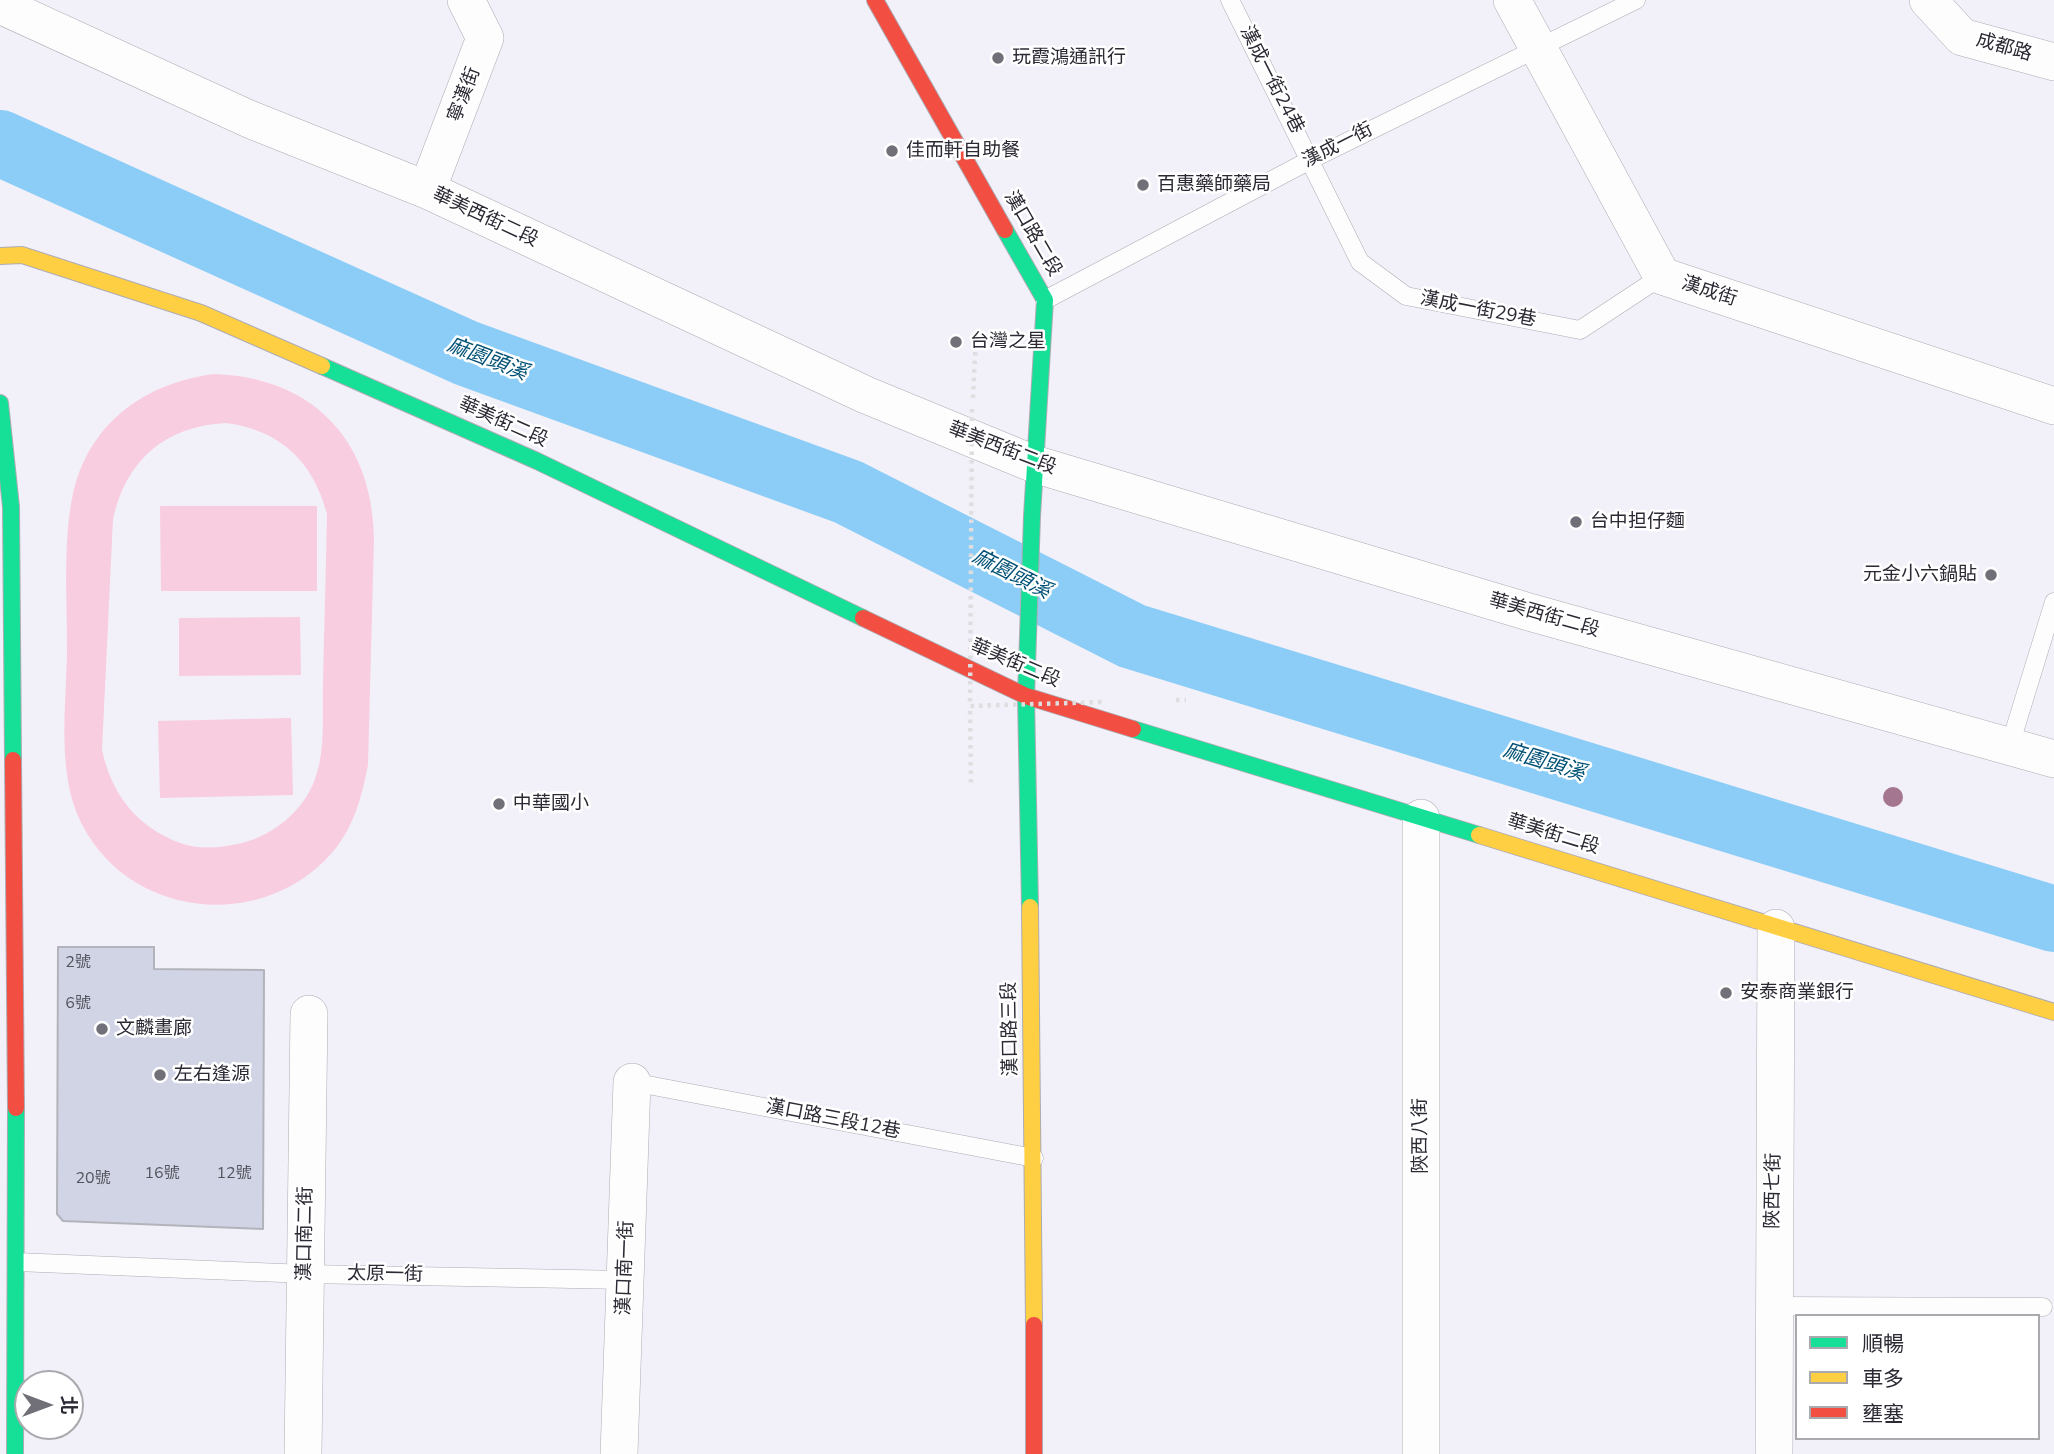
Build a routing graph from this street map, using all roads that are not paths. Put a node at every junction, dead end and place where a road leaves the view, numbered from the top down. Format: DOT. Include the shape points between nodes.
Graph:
graph roads {
  1 [pos="466,0"];
  2 [pos="875,0"];
  3 [pos="1230,0"];
  4 [pos="1512,0"];
  5 [pos="1636,0"];
  6 [pos="1928,0"];
  7 [pos="0,5"];
  8 [pos="1539,47"];
  9 [pos="2054,62"];
  10 [pos="1312,159"];
  11 [pos="427,190"];
  12 [pos="0,256"];
  13 [pos="1662,276"];
  14 [pos="1045,300"];
  15 [pos="0,403"];
  16 [pos="2054,406"];
  17 [pos="1034,464"];
  18 [pos="1028,602"];
  19 [pos="2054,602"];
  20 [pos="1026,696"];
  21 [pos="2010,745"];
  22 [pos="2054,759"];
  23 [pos="1421,818"];
  24 [pos="1776,928"];
  25 [pos="2054,1012"];
  26 [pos="309,1014"];
  27 [pos="632,1082"];
  28 [pos="1034,1158"];
  29 [pos="17,1262"];
  30 [pos="306,1274"];
  31 [pos="626,1280"];
  32 [pos="1772,1306"];
  33 [pos="2043,1307"];
  34 [pos="15,1454"];
  35 [pos="303,1454"];
  36 [pos="619,1454"];
  37 [pos="1034,1454"];
  38 [pos="1421,1454"];
  39 [pos="1774,1454"];
  1 -- 11 [label="street, 寧漢街" via="485,38"];
  2 -- 14 [label="street, 漢口路二段"];
  3 -- 10 [label="lane, 漢成一街24巷"];
  4 -- 8 [label="street, 漢成街"];
  5 -- 8 [label="lane, 漢成一街"];
  6 -- 9 [label="street, 成都路" via="1962,37"];
  7 -- 11 [label="street, 華美西街二段" via="249,119"];
  8 -- 10 [label="lane, 漢成一街"];
  8 -- 13 [label="street, 漢成街"];
  10 -- 13 [label="lane, 漢成一街29巷" via="1360,262 1406,296 1580,330"];
  10 -- 14 [label="lane, 漢成一街"];
  11 -- 17 [label="street, 華美西街二段" via="866,395"];
  12 -- 20 [label="street, 華美街二段" via="22,255 201,313 537,461"];
  13 -- 16 [label="street, 漢成街"];
  14 -- 17 [label="street, 漢口路二段"];
  15 -- 29 [label="street" via="11,508"];
  17 -- 18 [label="street, 漢口路二段"];
  17 -- 21 [label="street, 華美西街二段" via="1529,612"];
  18 -- 20 [label="street, 漢口路三段"];
  19 -- 21 [label="lane"];
  20 -- 23 [label="street, 華美街二段"];
  20 -- 28 [label="street, 漢口路三段"];
  21 -- 22 [label="street, 華美西街二段"];
  23 -- 24 [label="street, 華美街二段"];
  23 -- 38 [label="street, 陝西八街"];
  24 -- 25 [label="street, 華美街二段"];
  24 -- 32 [label="street, 陜西七街"];
  26 -- 30 [label="street, 漢口南二街"];
  27 -- 28 [label="lane, 漢口路三段12巷"];
  27 -- 31 [label="street, 漢口南一街"];
  28 -- 37 [label="street, 漢口路三段"];
  29 -- 30 [label="lane, 太原一街"];
  29 -- 34 [label="street"];
  30 -- 31 [label="lane, 太原一街"];
  30 -- 35 [label="street, 漢口南二街"];
  31 -- 36 [label="street, 漢口南一街"];
  32 -- 33 [label="lane"];
  32 -- 39 [label="street, 陜西七街"];
}
